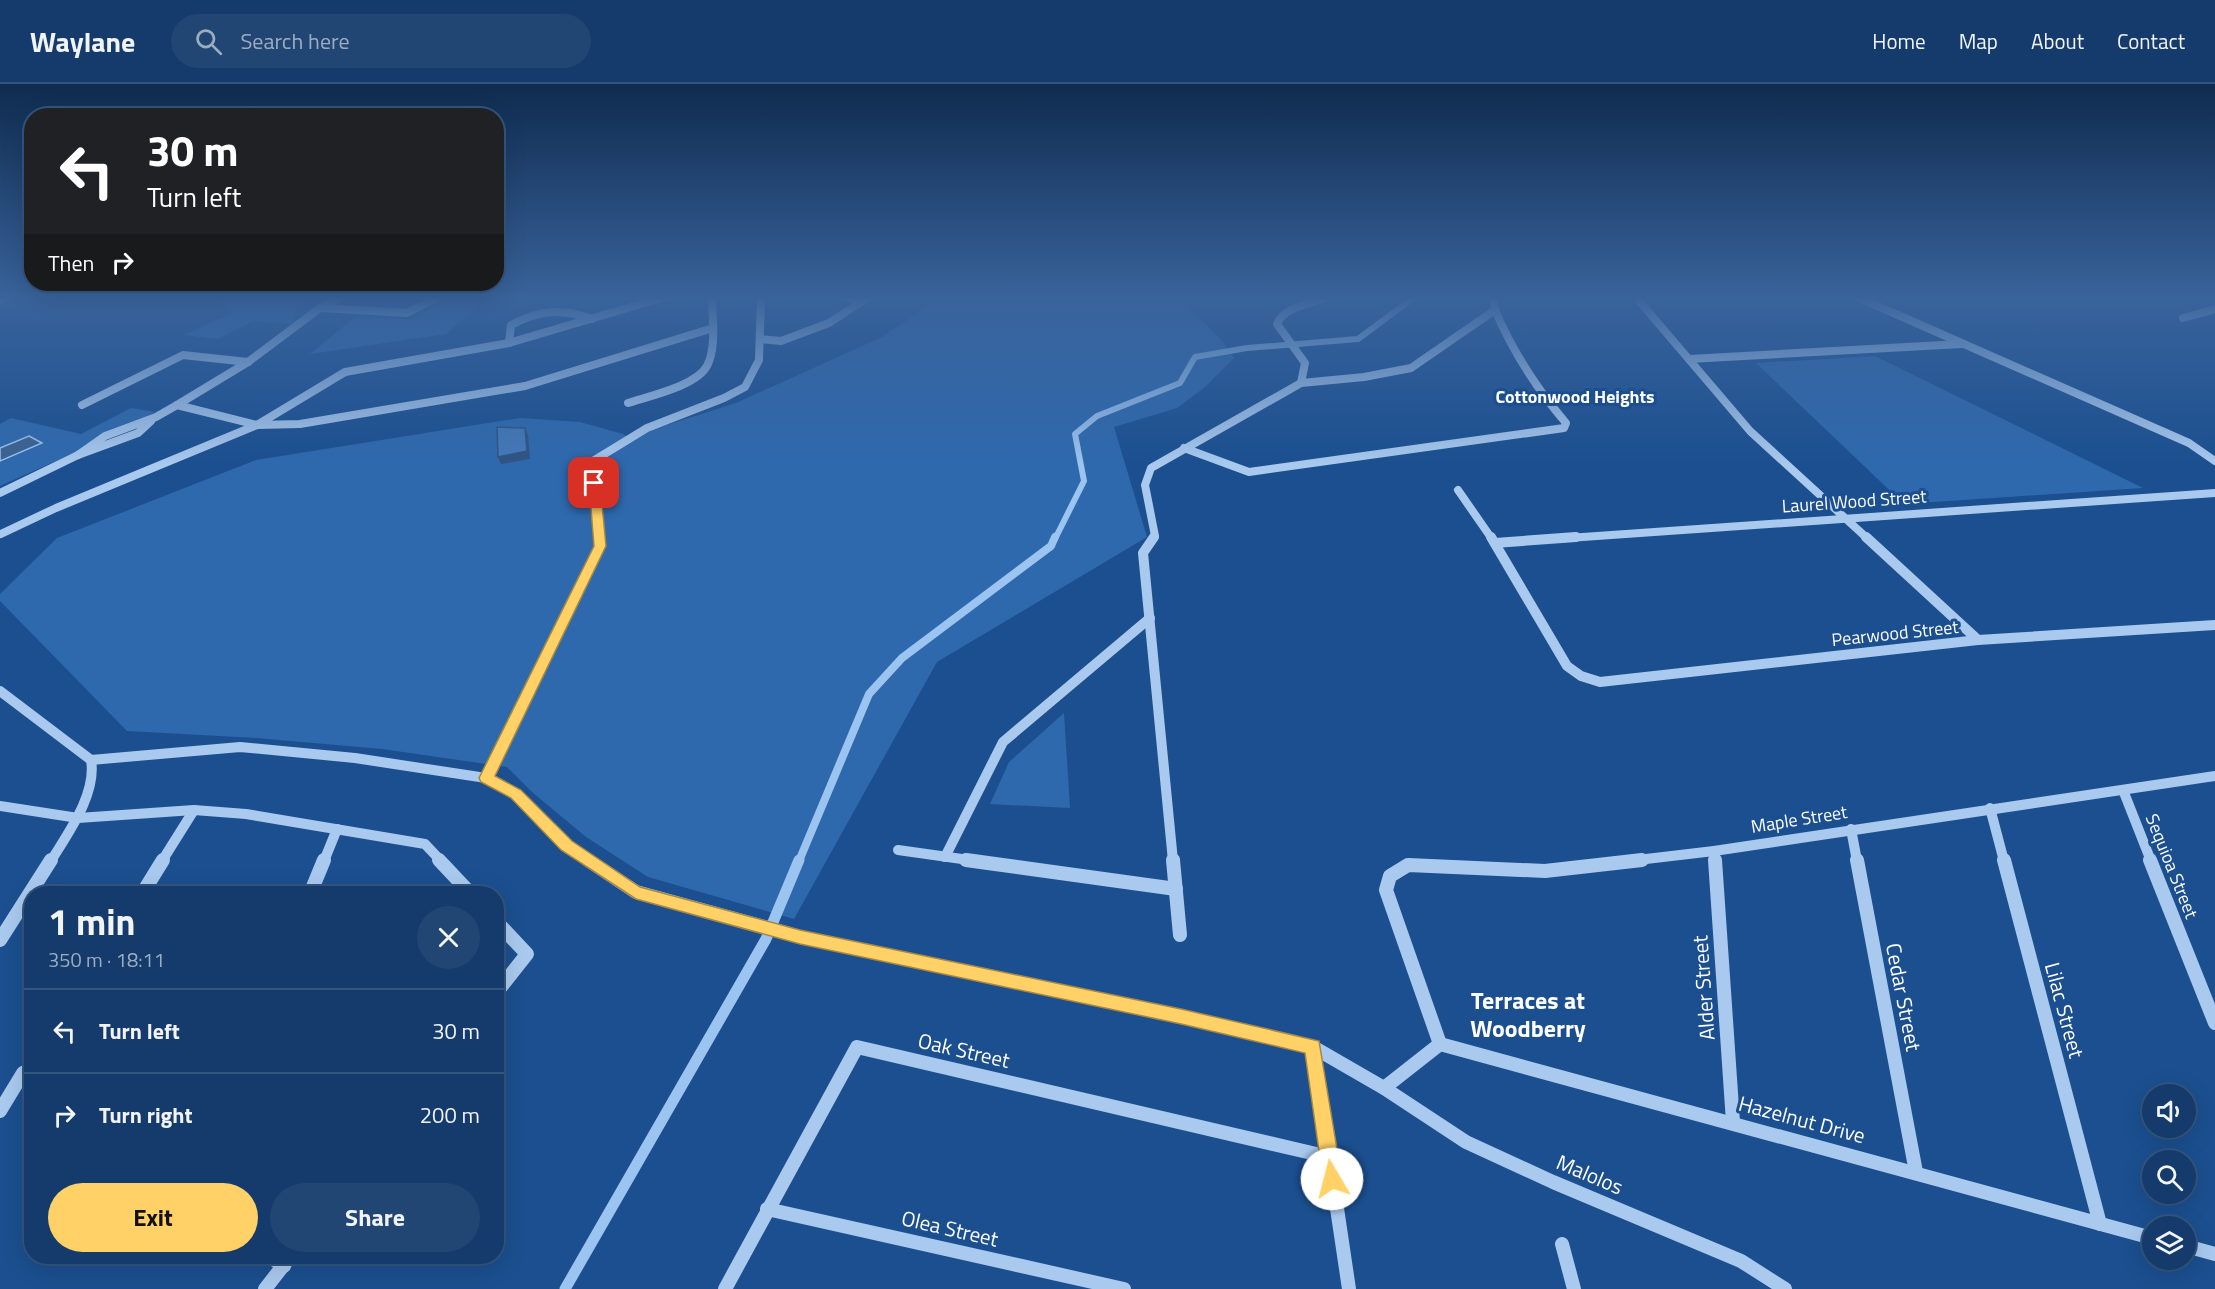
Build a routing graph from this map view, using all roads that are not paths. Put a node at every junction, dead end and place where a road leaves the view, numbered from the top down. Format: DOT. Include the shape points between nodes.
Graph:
graph roads {
  1 [pos="262,352"];
  2 [pos="461,352"];
  3 [pos="634,352"];
  4 [pos="709,352"];
  5 [pos="759,352"];
  6 [pos="1297,352"];
  7 [pos="1434,352"];
  8 [pos="1514,352"];
  9 [pos="1683,352"];
  10 [pos="1813,352"];
  11 [pos="1983,352"];
  12 [pos="1689,359"];
  13 [pos="248,362"];
  14 [pos="1301,383"];
  15 [pos="628,403"];
  16 [pos="82,405"];
  17 [pos="177,405"];
  18 [pos="257,425"];
  19 [pos="1184,448"];
  20 [pos="2215,461"];
  21 [pos="1458,489"];
  22 [pos="0,493"];
  23 [pos="2215,493"];
  24 [pos="1844,518"];
  25 [pos="1,534"];
  26 [pos="1495,543"];
  27 [pos="1150,618"];
  28 [pos="2215,625"];
  29 [pos="1978,640"];
  30 [pos="0,691"];
  31 [pos="91,760"];
  32 [pos="2215,776"];
  33 [pos="486,778"];
  34 [pos="2123,790"];
  35 [pos="1,808"];
  36 [pos="1990,808"];
  37 [pos="195,810"];
  38 [pos="78,818"];
  39 [pos="337,829"];
  40 [pos="1851,829"];
  41 [pos="898,850"];
  42 [pos="1714,851"];
  43 [pos="945,857"];
  44 [pos="35,886"];
  45 [pos="147,886"];
  46 [pos="313,886"];
  47 [pos="464,886"];
  48 [pos="1176,889"];
  49 [pos="24,902"];
  50 [pos="504,930"];
  51 [pos="1180,935"];
  52 [pos="0,940"];
  53 [pos="504,983"];
  54 [pos="2215,1023"];
  55 [pos="1440,1044"];
  56 [pos="1313,1047"];
  57 [pos="24,1073"];
  58 [pos="1384,1088"];
  59 [pos="0,1111"];
  60 [pos="1733,1122"];
  61 [pos="1329,1157"];
  62 [pos="1916,1172"];
  63 [pos="767,1209"];
  64 [pos="2100,1224"];
  65 [pos="2142,1235"];
  66 [pos="1562,1244"];
  67 [pos="2196,1249"];
  68 [pos="2215,1254"];
  69 [pos="279,1264"];
  70 [pos="265,1289"];
  71 [pos="725,1289"];
  72 [pos="1124,1289"];
  73 [pos="1349,1289"];
  74 [pos="1574,1289"];
  75 [pos="1785,1289"];
  1 -- 13 [label="street"];
  2 -- 18 [label="street" via="345,372"];
  3 -- 18 [label="street" via="525,386 300,424"];
  4 -- 15 [label="street" via="707,365 691,381"];
  5 -- 33 [label="street" via="745,387 647,428 593,460 600,546"];
  6 -- 14 [label="street" via="1305,363"];
  7 -- 14 [label="street" via="1411,368"];
  8 -- 19 [label="street" via="1530,380 1566,423 1564,428 1249,472"];
  9 -- 12 [label="street"];
  10 -- 12 [label="street"];
  11 -- 20 [label="street" via="2189,443"];
  12 -- 24 [label="street" via="1750,431"];
  13 -- 16 [label="street" via="183,355"];
  13 -- 17 [label="street"];
  14 -- 19 [label="street"];
  17 -- 18 [label="street"];
  17 -- 22 [label="street" via="138,433 78,455"];
  18 -- 25 [label="street"];
  19 -- 27 [label="street" via="1151,468 1145,485 1155,536 1143,553"];
  21 -- 26 [label="street"];
  23 -- 24 [label="street, Laurel Wood Street"];
  24 -- 26 [label="street, Laurel Wood Street"];
  24 -- 29 [label="street"];
  26 -- 29 [label="street, Pearwood Street" via="1567,666 1600,682"];
  27 -- 43 [label="street" via="1003,742"];
  27 -- 48 [label="street"];
  28 -- 29 [label="street, Pearwood Street"];
  30 -- 31 [label="street"];
  31 -- 33 [label="street, Malolos" via="240,747 355,758"];
  31 -- 38 [label="street" via="93,772"];
  32 -- 34 [label="street, Maple Street"];
  33 -- 56 [label="street, Malolos" via="516,794 566,845 636,892 800,937"];
  34 -- 36 [label="street, Maple Street"];
  34 -- 54 [label="street, Sequioa Street"];
  35 -- 38 [label="street"];
  36 -- 40 [label="street, Maple Street"];
  36 -- 64 [label="street, Lilac Street"];
  37 -- 38 [label="street"];
  37 -- 39 [label="street"];
  37 -- 45 [label="street"];
  38 -- 44 [label="street"];
  39 -- 46 [label="street"];
  39 -- 47 [label="street" via="425,844"];
  40 -- 42 [label="street, Maple Street"];
  40 -- 62 [label="street, Cedar Street"];
  41 -- 43 [label="street"];
  42 -- 55 [label="street, Maple Street" via="1545,871 1408,865 1390,876 1386,890"];
  42 -- 60 [label="street, Alder Street"];
  43 -- 48 [label="street"];
  48 -- 51 [label="street"];
  49 -- 52 [label="street"];
  50 -- 53 [label="street" via="527,954"];
  55 -- 58 [label="street"];
  55 -- 60 [label="street, Hazelnut Drive"];
  56 -- 58 [label="street, Malolos"];
  56 -- 61 [label="street"];
  57 -- 59 [label="street"];
  58 -- 75 [label="street, Malolos" via="1467,1142 1741,1261"];
  60 -- 62 [label="street, Hazelnut Drive"];
  61 -- 63 [label="street, Oak Street" via="857,1047"];
  61 -- 73 [label="street"];
  62 -- 64 [label="street, Hazelnut Drive"];
  63 -- 71 [label="street, Oak Street"];
  63 -- 72 [label="street, Olea Street"];
  64 -- 65 [label="street, Hazelnut Drive"];
  66 -- 74 [label="street"];
  67 -- 68 [label="street"];
  69 -- 70 [label="street"];
}
